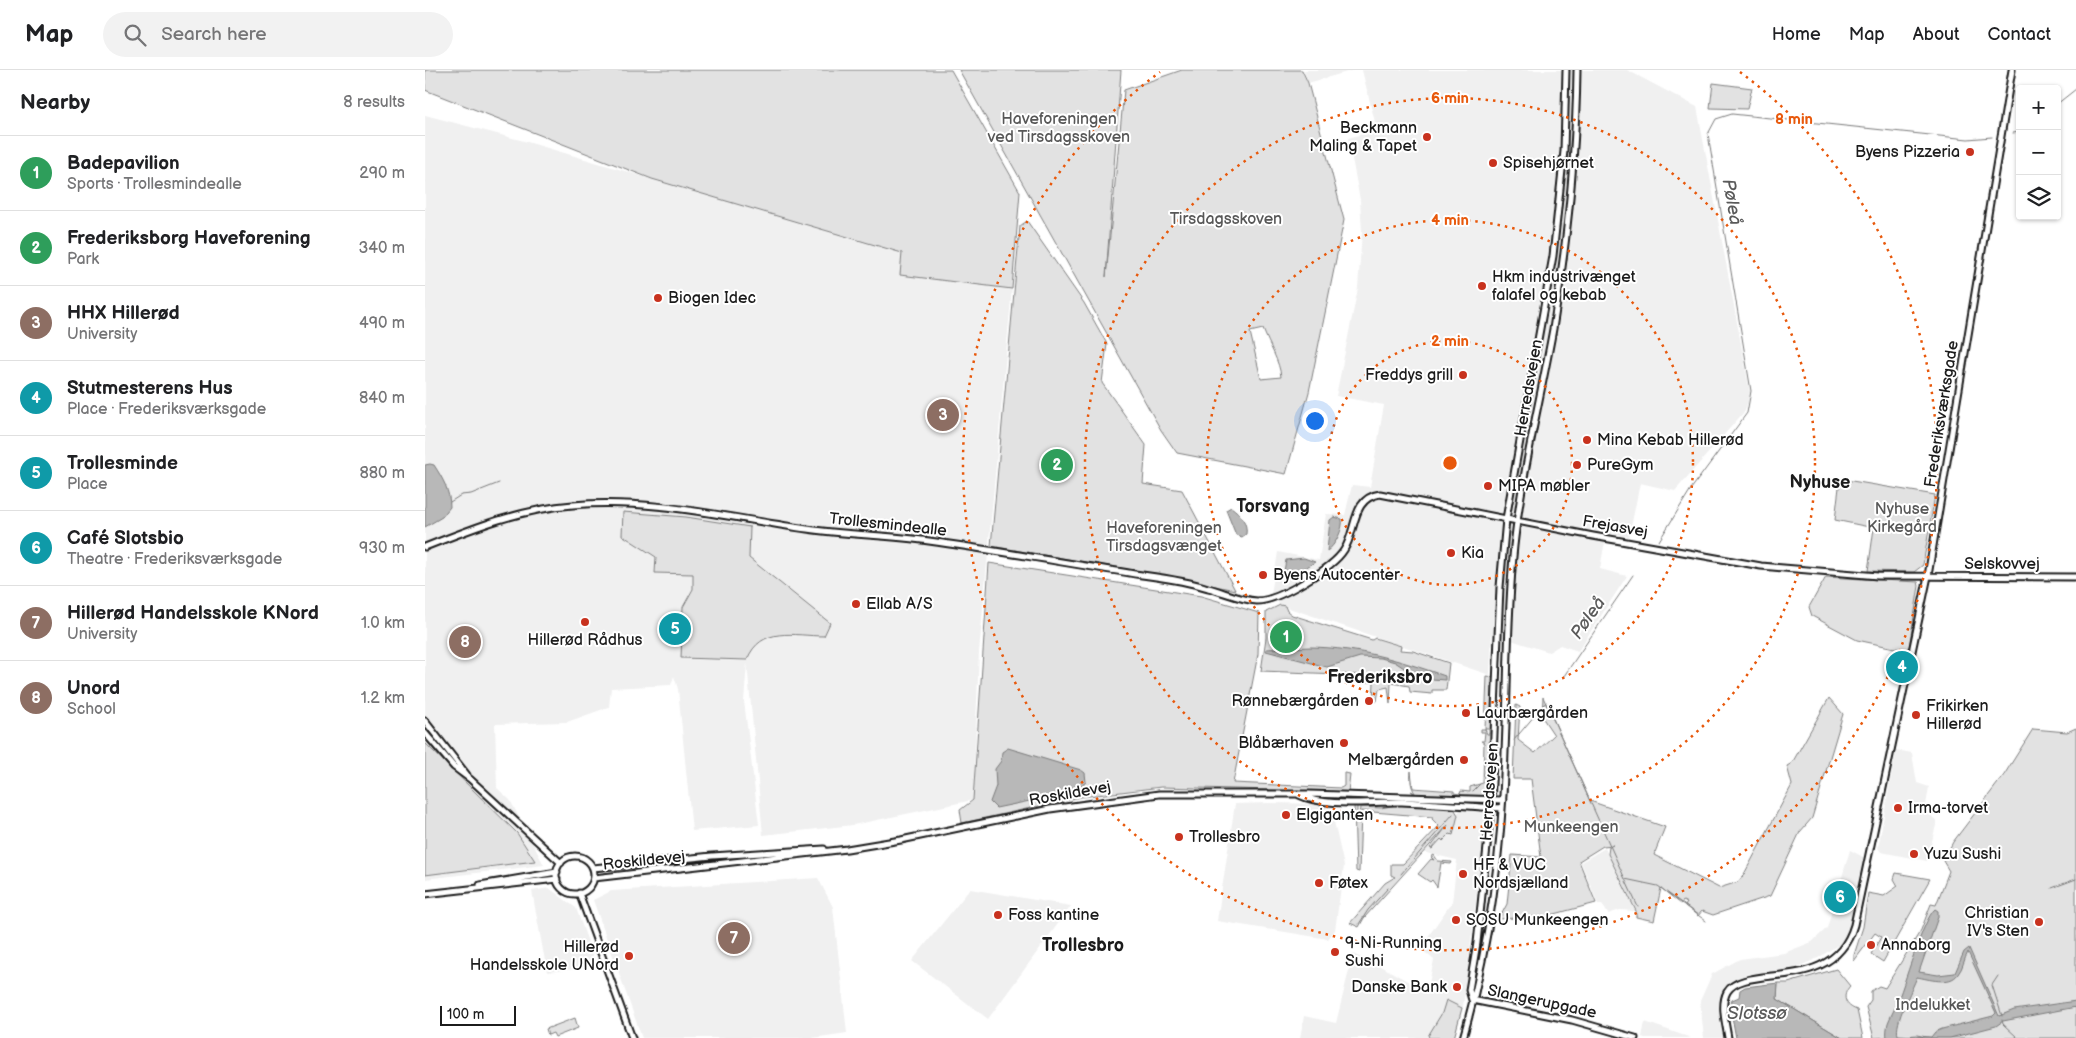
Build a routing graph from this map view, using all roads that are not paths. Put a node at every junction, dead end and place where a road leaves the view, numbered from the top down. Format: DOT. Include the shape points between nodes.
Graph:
graph roads {
  1 [pos="1566,70"];
  2 [pos="1577,70"];
  3 [pos="2012,70"];
  4 [pos="1506,519"];
  5 [pos="1517,521"];
  6 [pos="425,547"];
  7 [pos="1339,557"];
  8 [pos="1928,576"];
  9 [pos="2076,577"];
  10 [pos="425,721"];
  11 [pos="425,733"];
  12 [pos="471,779"];
  13 [pos="1299,795"];
  14 [pos="1492,799"];
  15 [pos="1503,800"];
  16 [pos="1491,808"];
  17 [pos="1502,808"];
  18 [pos="847,849"];
  19 [pos="694,858"];
  20 [pos="561,863"];
  21 [pos="593,868"];
  22 [pos="696,868"];
  23 [pos="557,872"];
  24 [pos="594,878"];
  25 [pos="557,879"];
  26 [pos="472,887"];
  27 [pos="579,893"];
  28 [pos="425,894"];
  29 [pos="1472,1000"];
  30 [pos="632,1038"];
  31 [pos="1463,1038"];
  32 [pos="1635,1038"];
  33 [pos="1728,1038"];
  1 -- 4 [label="street, Herredsvejen" via="1564,151 1553,256"];
  2 -- 5 [label="street, Herredsvejen" via="1575,139 1564,253"];
  3 -- 8 [label="street, Frederiksværksgade"];
  4 -- 5 [label="street, Frejasvej"];
  4 -- 7 [label="street, Frejasvej" via="1376,494 1360,504 1348,544"];
  4 -- 14 [label="street, Herredsvejen" via="1500,587"];
  5 -- 8 [label="street, Frejasvej" via="1761,566 1878,576"];
  5 -- 15 [label="street, Herredsvejen" via="1509,596"];
  6 -- 7 [label="street, Trollesmindealle" via="515,515 572,505 614,504 655,505 809,529 991,550 1164,578 1255,601 1277,596"];
  8 -- 9 [label="street, Selskovvej"];
  8 -- 33 [label="street, Frederiksværksgade" via="1851,936 1842,950 1800,973 1744,980 1733,985 1723,1004"];
  10 -- 12 [label="street"];
  11 -- 12 [label="street" via="454,768"];
  12 -- 20 [label="street"];
  13 -- 14 [label="street, Roskildevej"];
  13 -- 16 [label="street, Roskildevej" via="1329,801"];
  13 -- 18 [label="street, Roskildevej" via="1194,793 1124,798 1050,809"];
  14 -- 15 [label="street, Roskildevej"];
  14 -- 16 [label="street, Herredsvejen"];
  15 -- 17 [label="street, Herredsvejen"];
  16 -- 17 [label="street, Roskildevej"];
  16 -- 29 [label="street, Herredsvejen" via="1469,990"];
  17 -- 29 [label="street, Herredsvejen" via="1491,909"];
  18 -- 19 [label="street, Roskildevej"];
  18 -- 22 [label="street, Roskildevej"];
  19 -- 21 [label="street, Roskildevej"];
  19 -- 22 [label="street, Roskildevej"];
  20 -- 21 [label="street" via="569,857 578,856 588,860"];
  20 -- 23 [label="street"];
  21 -- 24 [label="street"];
  22 -- 24 [label="street, Roskildevej"];
  23 -- 25 [label="street"];
  23 -- 26 [label="street"];
  24 -- 27 [label="street" via="589,887"];
  25 -- 26 [label="street"];
  25 -- 27 [label="street" via="567,891"];
  26 -- 28 [label="street"];
  27 -- 30 [label="street"];
  29 -- 31 [label="street"];
  29 -- 32 [label="street, Slangerupgade" via="1572,1020"];
}
